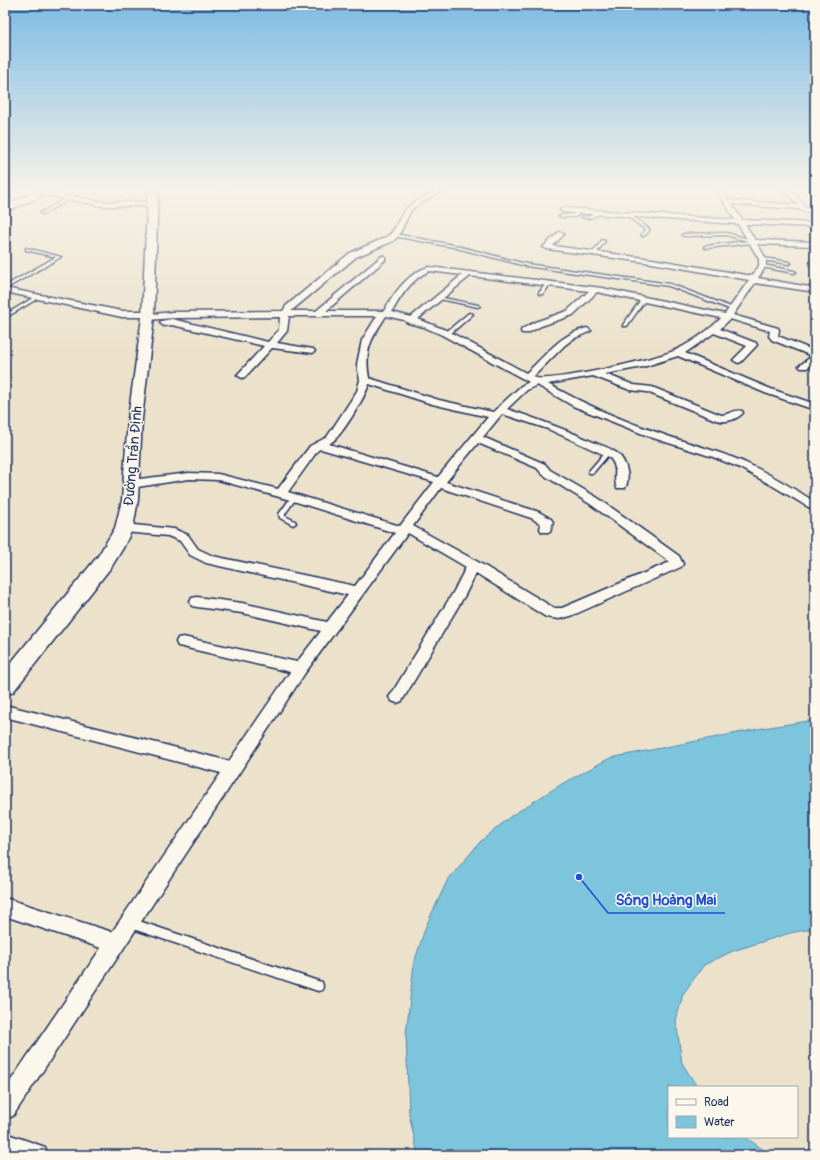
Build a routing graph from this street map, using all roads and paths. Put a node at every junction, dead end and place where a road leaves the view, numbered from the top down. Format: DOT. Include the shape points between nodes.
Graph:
graph roads {
  1 [pos="150,241"];
  2 [pos="384,241"];
  3 [pos="427,241"];
  4 [pos="553,241"];
  5 [pos="603,241"];
  6 [pos="751,241"];
  7 [pos="752,241"];
  8 [pos="755,241"];
  9 [pos="815,244"];
  10 [pos="706,247"];
  11 [pos="27,249"];
  12 [pos="594,254"];
  13 [pos="382,258"];
  14 [pos="763,262"];
  15 [pos="789,262"];
  16 [pos="794,272"];
  17 [pos="469,273"];
  18 [pos="754,280"];
  19 [pos="549,283"];
  20 [pos="5,289"];
  21 [pos="595,289"];
  22 [pos="815,290"];
  23 [pos="541,293"];
  24 [pos="38,297"];
  25 [pos="440,298"];
  26 [pos="644,299"];
  27 [pos="478,306"];
  28 [pos="319,313"];
  29 [pos="385,313"];
  30 [pos="285,314"];
  31 [pos="471,314"];
  32 [pos="730,314"];
  33 [pos="5,317"];
  34 [pos="147,319"];
  35 [pos="411,320"];
  36 [pos="625,325"];
  37 [pos="714,330"];
  38 [pos="525,331"];
  39 [pos="587,332"];
  40 [pos="447,334"];
  41 [pos="271,345"];
  42 [pos="310,351"];
  43 [pos="678,353"];
  44 [pos="815,354"];
  45 [pos="815,358"];
  46 [pos="738,360"];
  47 [pos="804,366"];
  48 [pos="594,373"];
  49 [pos="242,375"];
  50 [pos="365,380"];
  51 [pos="534,381"];
  52 [pos="815,407"];
  53 [pos="497,413"];
  54 [pos="738,413"];
  55 [pos="476,438"];
  56 [pos="320,445"];
  57 [pos="608,452"];
  58 [pos="591,472"];
  59 [pos="440,482"];
  60 [pos="131,484"];
  61 [pos="621,485"];
  62 [pos="280,494"];
  63 [pos="294,498"];
  64 [pos="815,507"];
  65 [pos="293,523"];
  66 [pos="124,528"];
  67 [pos="404,529"];
  68 [pos="546,529"];
  69 [pos="473,566"];
  70 [pos="359,592"];
  71 [pos="198,602"];
  72 [pos="331,628"];
  73 [pos="183,642"];
  74 [pos="300,669"];
  75 [pos="5,686"];
  76 [pos="397,697"];
  77 [pos="5,711"];
  78 [pos="232,769"];
  79 [pos="5,908"];
  80 [pos="130,922"];
  81 [pos="116,943"];
  82 [pos="318,986"];
  83 [pos="5,1108"];
  84 [pos="5,1144"];
  85 [pos="37,1155"];
  1 -- 34 [label="main road, Đường Trần Định"];
  2 -- 30 [label="street" via="353,255"];
  3 -- 32 [label="lane" via="526,265 670,285"];
  4 -- 12 [label="street" via="547,247"];
  5 -- 12 [label="lane"];
  6 -- 10 [label="lane"];
  7 -- 14 [label="street"];
  8 -- 9 [label="street"];
  11 -- 20 [label="lane" via="59,257"];
  12 -- 18 [label="street" via="652,261"];
  13 -- 28 [label="street"];
  14 -- 15 [label="lane"];
  14 -- 16 [label="lane"];
  14 -- 18 [label="street"];
  17 -- 19 [label="street"];
  17 -- 25 [label="street"];
  17 -- 29 [label="street" via="424,270"];
  18 -- 22 [label="street"];
  18 -- 32 [label="street"];
  19 -- 21 [label="street"];
  19 -- 23 [label="lane"];
  20 -- 24 [label="street"];
  21 -- 26 [label="street"];
  21 -- 38 [label="street" via="570,313"];
  24 -- 33 [label="lane"];
  24 -- 34 [label="street"];
  25 -- 27 [label="lane"];
  25 -- 35 [label="street"];
  26 -- 32 [label="street"];
  26 -- 36 [label="lane"];
  28 -- 29 [label="street"];
  28 -- 30 [label="street"];
  29 -- 35 [label="street"];
  29 -- 50 [label="street" via="366,340 362,364"];
  30 -- 34 [label="street" via="173,315"];
  30 -- 41 [label="street" via="283,331"];
  31 -- 40 [label="lane"];
  32 -- 37 [label="street"];
  32 -- 44 [label="street" via="775,330 775,338"];
  34 -- 41 [label="street" via="172,322"];
  34 -- 60 [label="main road, Đường Trần Định" via="135,419"];
  35 -- 40 [label="street"];
  37 -- 43 [label="street"];
  37 -- 46 [label="street" via="753,345"];
  39 -- 51 [label="street" via="574,334 566,339 535,371"];
  40 -- 51 [label="street"];
  41 -- 42 [label="street"];
  41 -- 49 [label="street"];
  43 -- 48 [label="street" via="643,364"];
  43 -- 52 [label="street" via="760,388"];
  45 -- 47 [label="street"];
  48 -- 51 [label="street"];
  48 -- 54 [label="street" via="633,388 649,389 720,418 728,418"];
  50 -- 53 [label="street" via="436,402"];
  50 -- 56 [label="street" via="362,391 350,411 331,438"];
  51 -- 53 [label="street"];
  51 -- 64 [label="street" via="577,404 657,436 742,465"];
  53 -- 55 [label="street"];
  53 -- 57 [label="street" via="552,427"];
  55 -- 59 [label="street"];
  55 -- 69 [label="street" via="541,466 546,472 594,501 677,564 556,614 550,613"];
  56 -- 59 [label="street"];
  56 -- 62 [label="street" via="314,448"];
  57 -- 58 [label="lane"];
  57 -- 61 [label="street" via="620,461"];
  59 -- 67 [label="street"];
  59 -- 68 [label="street" via="535,515 547,522"];
  60 -- 62 [label="street" via="205,476 218,477"];
  60 -- 66 [label="main road, Đường Trần Định"];
  62 -- 63 [label="street"];
  63 -- 65 [label="lane" via="282,514 285,520"];
  63 -- 67 [label="street"];
  66 -- 70 [label="street" via="170,532 184,538 194,552 210,560"];
  66 -- 75 [label="main road, Đường Trần Định" via="101,566"];
  67 -- 69 [label="street"];
  67 -- 70 [label="street"];
  69 -- 76 [label="street"];
  70 -- 72 [label="street"];
  71 -- 72 [label="street" via="242,608"];
  72 -- 74 [label="street"];
  73 -- 74 [label="street"];
  74 -- 78 [label="street"];
  77 -- 78 [label="street"];
  78 -- 80 [label="street"];
  79 -- 81 [label="street"];
  80 -- 81 [label="street"];
  80 -- 82 [label="lane"];
  81 -- 83 [label="street"];
  84 -- 85 [label="street"];
}
